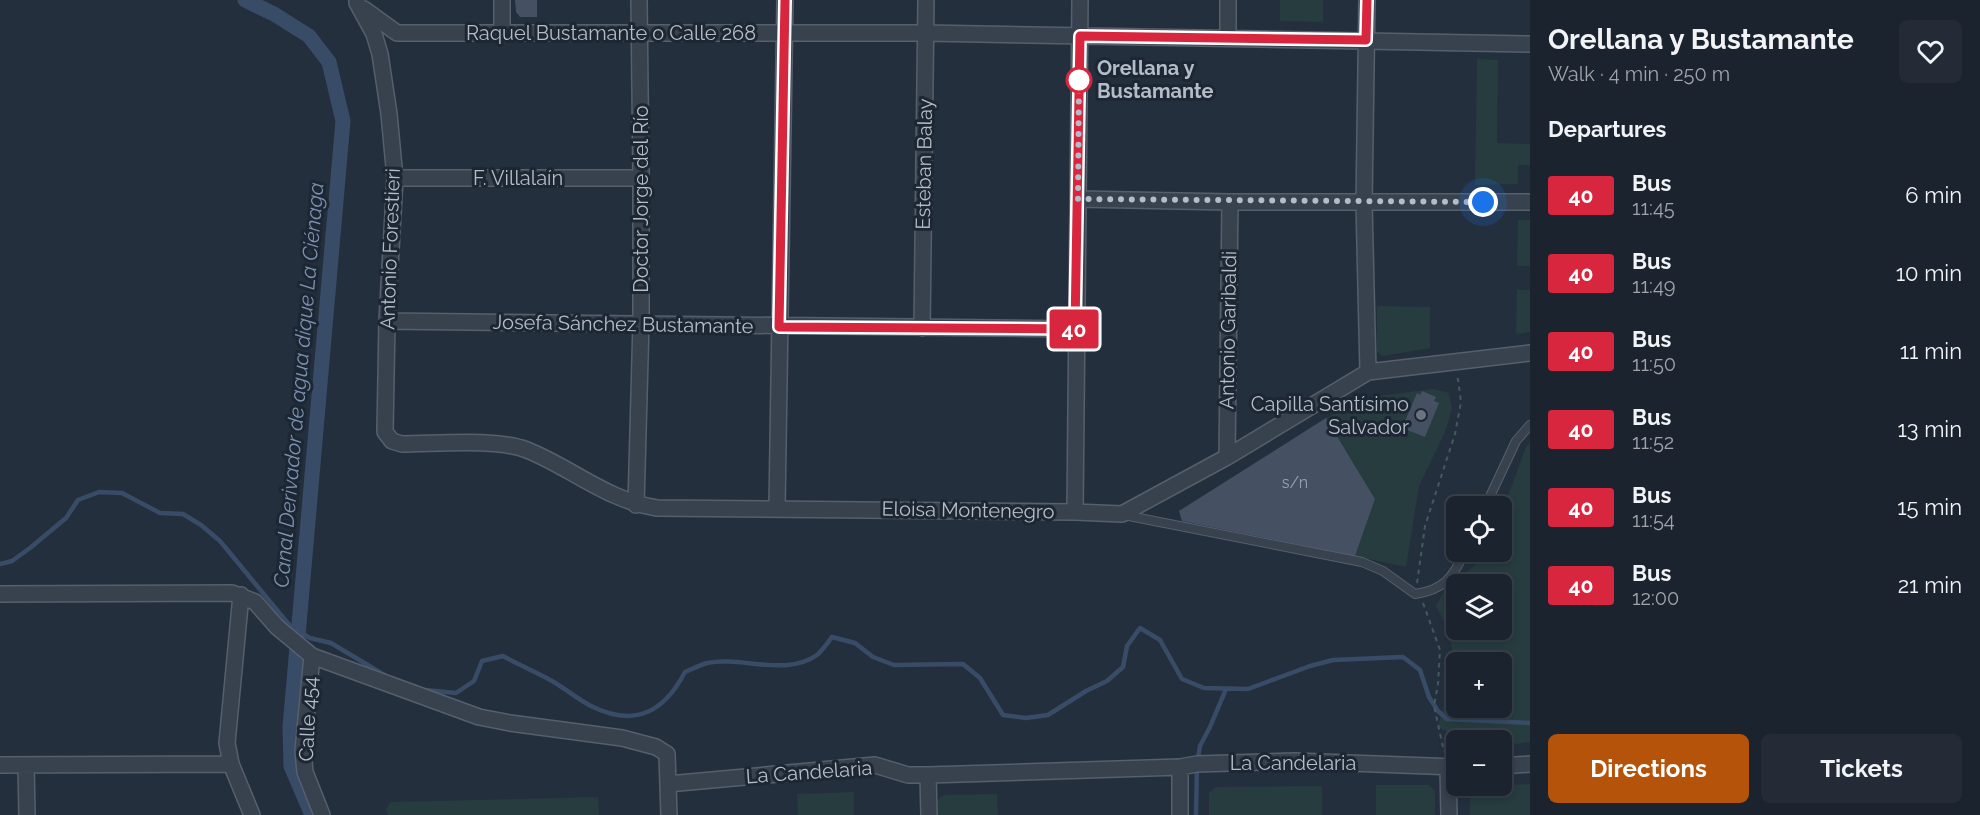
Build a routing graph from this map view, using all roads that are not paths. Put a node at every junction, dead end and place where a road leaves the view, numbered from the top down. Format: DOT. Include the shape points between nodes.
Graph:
graph roads {
  1 [pos="502,0"];
  2 [pos="639,0"];
  3 [pos="785,0"];
  4 [pos="926,0"];
  5 [pos="1080,0"];
  6 [pos="1228,0"];
  7 [pos="1367,0"];
  8 [pos="355,1"];
  9 [pos="397,33"];
  10 [pos="785,33"];
  11 [pos="926,33"];
  12 [pos="502,34"];
  13 [pos="639,34"];
  14 [pos="1080,36"];
  15 [pos="1228,38"];
  16 [pos="1366,40"];
  17 [pos="1530,44"];
  18 [pos="380,54"];
  19 [pos="395,178"];
  20 [pos="642,178"];
  21 [pos="1078,199"];
  22 [pos="1230,202"];
  23 [pos="1530,202"];
  24 [pos="1364,203"];
  25 [pos="387,321"];
  26 [pos="641,322"];
  27 [pos="779,327"];
  28 [pos="922,328"];
  29 [pos="1075,329"];
  30 [pos="1528,357"];
  31 [pos="1368,372"];
  32 [pos="1530,425"];
  33 [pos="385,432"];
  34 [pos="1227,457"];
  35 [pos="1490,496"];
  36 [pos="636,505"];
  37 [pos="777,508"];
  38 [pos="1074,512"];
  39 [pos="1122,514"];
  40 [pos="1460,562"];
  41 [pos="0,594"];
  42 [pos="241,595"];
  43 [pos="312,656"];
  44 [pos="231,764"];
  45 [pos="1530,764"];
  46 [pos="0,765"];
  47 [pos="27,765"];
  48 [pos="1512,765"];
  49 [pos="1180,767"];
  50 [pos="1446,768"];
  51 [pos="928,775"];
  52 [pos="668,783"];
  53 [pos="1450,796"];
  54 [pos="27,815"];
  55 [pos="252,815"];
  56 [pos="322,815"];
  57 [pos="669,815"];
  58 [pos="929,815"];
  59 [pos="1180,815"];
  60 [pos="1449,815"];
  1 -- 12 [label="street"];
  2 -- 13 [label="street, Doctor Jorge del Río"];
  3 -- 10 [label="street"];
  4 -- 11 [label="street, Esteban Balay"];
  5 -- 14 [label="street"];
  6 -- 15 [label="street"];
  7 -- 16 [label="street"];
  8 -- 9 [label="street"];
  8 -- 18 [label="street, Antonio Forestieri" via="374,34"];
  9 -- 12 [label="street, Raquel Bustamante o Calle 268"];
  9 -- 18 [label="street"];
  10 -- 11 [label="street, Raquel Bustamante o Calle 268"];
  10 -- 13 [label="street, Raquel Bustamante o Calle 268"];
  10 -- 27 [label="street"];
  11 -- 14 [label="street, Raquel Bustamante o Calle 268"];
  11 -- 28 [label="street, Esteban Balay"];
  12 -- 13 [label="street, Raquel Bustamante o Calle 268"];
  13 -- 20 [label="street, Doctor Jorge del Río"];
  14 -- 15 [label="street, Raquel Bustamante o Calle 268"];
  14 -- 21 [label="street"];
  15 -- 16 [label="street, Raquel Bustamante o Calle 268"];
  16 -- 17 [label="street, Raquel Bustamante o Calle 268"];
  16 -- 24 [label="street"];
  18 -- 19 [label="street, Antonio Forestieri"];
  19 -- 20 [label="street, F. Villalaín"];
  19 -- 25 [label="street, Antonio Forestieri"];
  20 -- 26 [label="street, Doctor Jorge del Río"];
  21 -- 22 [label="street"];
  21 -- 29 [label="street"];
  22 -- 24 [label="street"];
  22 -- 34 [label="street, Antonio Garibaldi"];
  23 -- 24 [label="street"];
  24 -- 31 [label="street"];
  25 -- 26 [label="street, Josefa Sánchez Bustamante"];
  25 -- 33 [label="street, Antonio Forestieri"];
  26 -- 27 [label="street, Josefa Sánchez Bustamante"];
  26 -- 36 [label="street, Doctor Jorge del Río"];
  27 -- 28 [label="street, Josefa Sánchez Bustamante"];
  27 -- 37 [label="street"];
  28 -- 29 [label="street, Josefa Sánchez Bustamante"];
  29 -- 38 [label="street"];
  30 -- 31 [label="street"];
  31 -- 34 [label="street"];
  32 -- 35 [label="lane" via="1516,441"];
  33 -- 36 [label="street, Eloisa Montenegro" via="392,441 402,444 502,444 526,450"];
  34 -- 39 [label="street"];
  36 -- 37 [label="street, Eloisa Montenegro"];
  37 -- 38 [label="street, Eloisa Montenegro"];
  38 -- 39 [label="street, Eloisa Montenegro"];
  39 -- 40 [label="lane" via="1362,562 1383,571 1415,594 1448,582"];
  41 -- 42 [label="street"];
  42 -- 43 [label="street" via="255,602 277,627"];
  42 -- 44 [label="street" via="227,743"];
  43 -- 52 [label="street" via="479,717 622,738 656,747 667,754"];
  43 -- 56 [label="street, Calle 454" via="303,751 305,772"];
  44 -- 47 [label="street"];
  44 -- 55 [label="street"];
  45 -- 48 [label="street"];
  46 -- 47 [label="street"];
  47 -- 54 [label="street"];
  49 -- 50 [label="street, La Candelaria" via="1295,760"];
  49 -- 51 [label="street, La Candelaria"];
  49 -- 59 [label="street"];
  51 -- 52 [label="street, La Candelaria" via="855,765"];
  51 -- 58 [label="street"];
  52 -- 57 [label="street"];
  53 -- 60 [label="street"];
}
